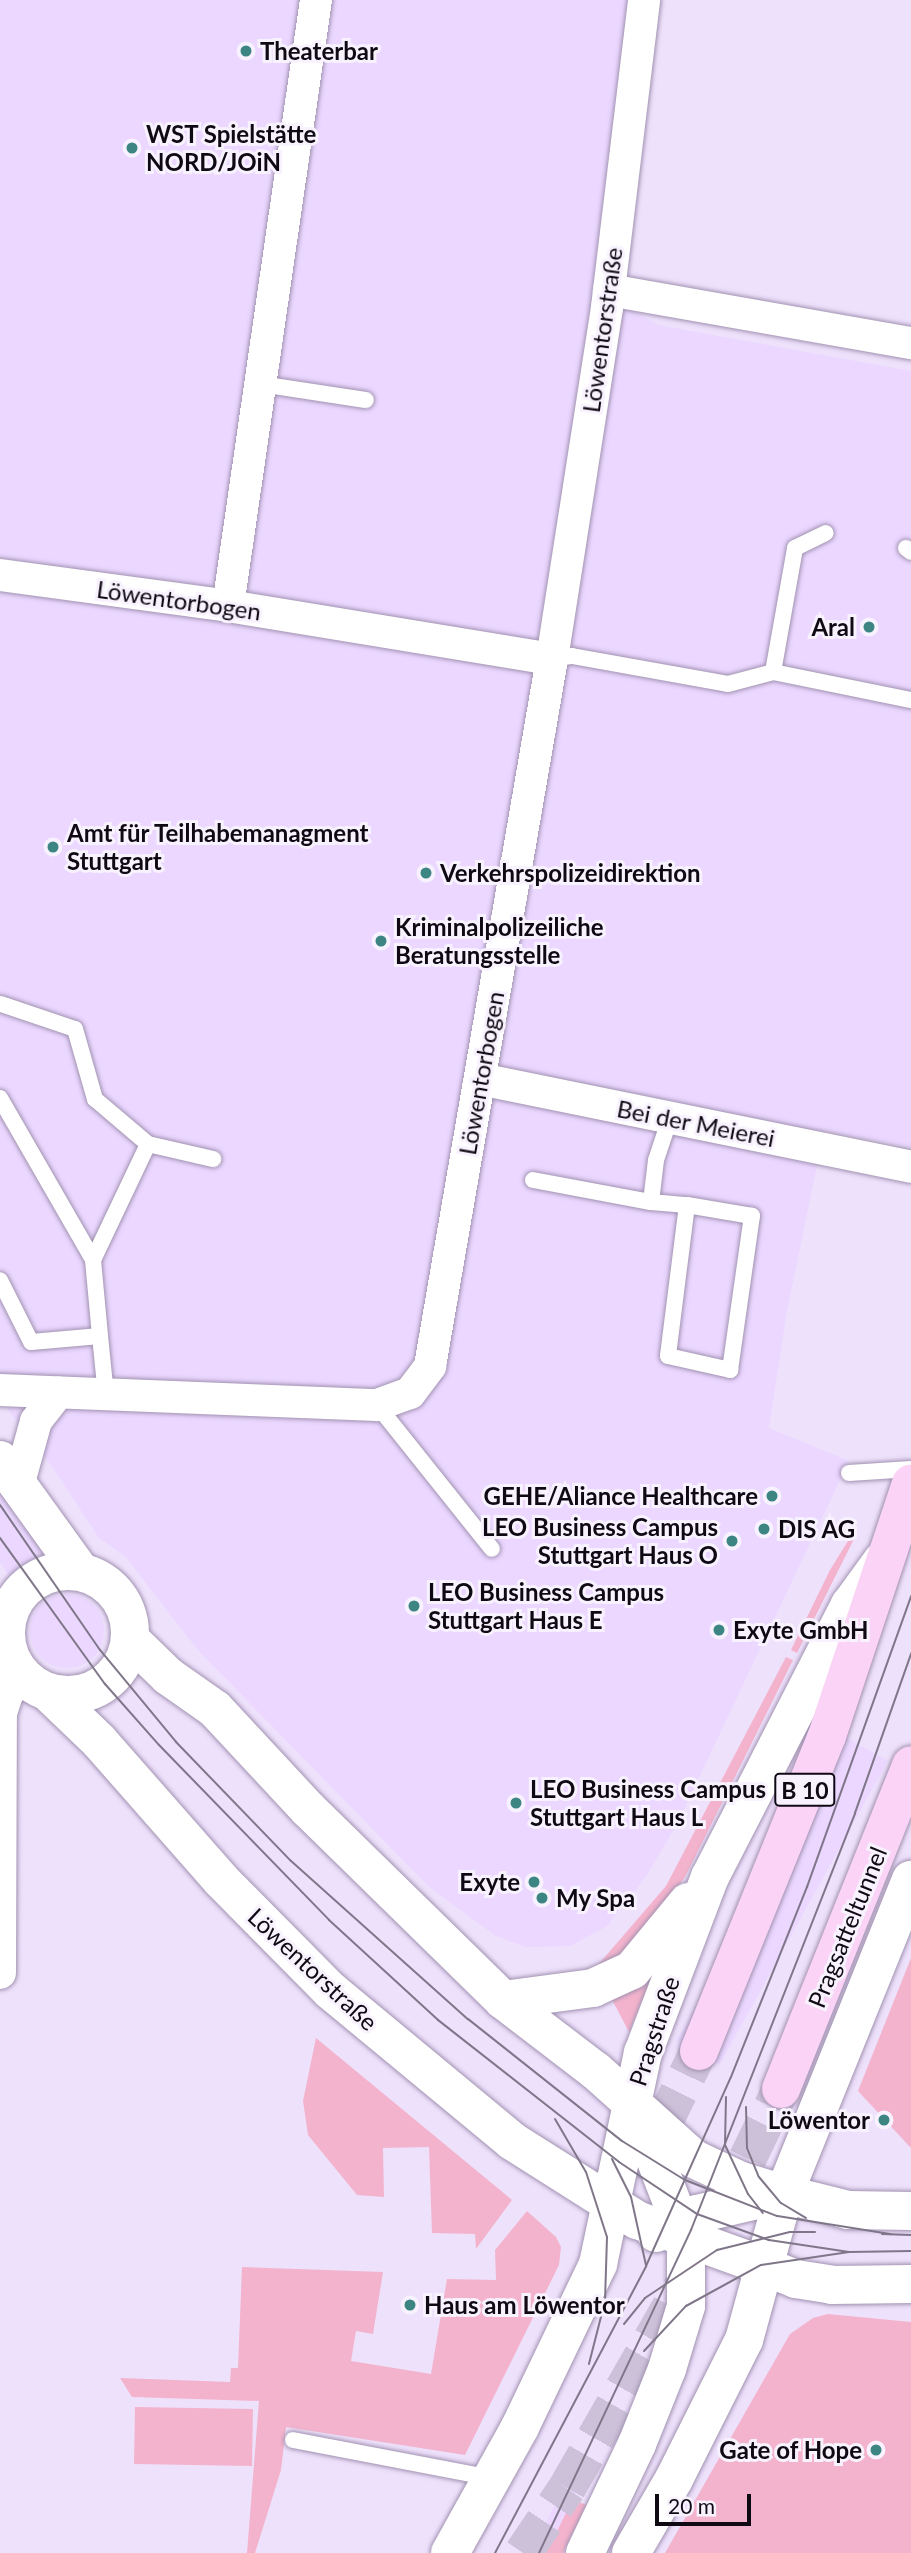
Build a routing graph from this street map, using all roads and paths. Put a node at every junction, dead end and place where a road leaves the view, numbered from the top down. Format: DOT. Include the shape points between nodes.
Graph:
graph roads {
  1 [pos="316,0"];
  2 [pos="644,0"];
  3 [pos="608,290"];
  4 [pos="911,343"];
  5 [pos="261,384"];
  6 [pos="366,400"];
  7 [pos="826,533"];
  8 [pos="0,575"];
  9 [pos="228,606"];
  10 [pos="552,659"];
  11 [pos="773,672"];
  12 [pos="910,695"];
  13 [pos="1,1003"];
  14 [pos="480,1079"];
  15 [pos="0,1098"];
  16 [pos="670,1118"];
  17 [pos="148,1144"];
  18 [pos="213,1159"];
  19 [pos="911,1167"];
  20 [pos="533,1180"];
  21 [pos="651,1202"];
  22 [pos="687,1205"];
  23 [pos="93,1260"];
  24 [pos="0,1280"];
  25 [pos="100,1336"];
  26 [pos="0,1390"];
  27 [pos="58,1393"];
  28 [pos="106,1395"];
  29 [pos="377,1405"];
  30 [pos="911,1469"];
  31 [pos="9,1473"];
  32 [pos="849,1473"];
  33 [pos="911,1484"];
  34 [pos="900,1524"];
  35 [pos="492,1549"];
  36 [pos="80,1571"];
  37 [pos="5,1598"];
  38 [pos="131,1640"];
  39 [pos="36,1685"];
  40 [pos="0,1749"];
  41 [pos="911,1765"];
  42 [pos="2,1876"];
  43 [pos="710,1877"];
  44 [pos="911,1880"];
  45 [pos="0,1973"];
  46 [pos="503,2000"];
  47 [pos="699,2051"];
  48 [pos="781,2089"];
  49 [pos="631,2102"];
  50 [pos="784,2194"];
  51 [pos="611,2206"];
  52 [pos="911,2211"];
  53 [pos="676,2230"];
  54 [pos="598,2264"];
  55 [pos="761,2265"];
  56 [pos="911,2284"];
  57 [pos="293,2440"];
  58 [pos="492,2478"];
  59 [pos="450,2553"];
  60 [pos="585,2553"];
  61 [pos="631,2553"];
  1 -- 5 [label="street"];
  2 -- 3 [label="street, Löwentorstraße"];
  3 -- 4 [label="street"];
  3 -- 10 [label="street, Löwentorstraße"];
  5 -- 6 [label="lane"];
  5 -- 9 [label="street"];
  7 -- 11 [label="lane" via="795,548"];
  8 -- 9 [label="street, Löwentorbogen"];
  9 -- 10 [label="street, Löwentorbogen"];
  10 -- 11 [label="lane" via="572,656 728,684"];
  10 -- 14 [label="street, Löwentorbogen"];
  11 -- 12 [label="lane"];
  13 -- 17 [label="lane" via="75,1029 95,1099"];
  14 -- 16 [label="street, Bei der Meierei"];
  14 -- 29 [label="street, Löwentorbogen" via="430,1366 410,1393"];
  15 -- 23 [label="lane"];
  16 -- 19 [label="street, Bei der Meierei"];
  16 -- 21 [label="lane" via="656,1160"];
  17 -- 18 [label="lane"];
  17 -- 23 [label="lane"];
  20 -- 21 [label="lane"];
  21 -- 22 [label="lane"];
  22 -- 22 [label="lane" via="668,1356 730,1370 752,1216"];
  23 -- 25 [label="lane"];
  24 -- 25 [label="lane" via="31,1342"];
  25 -- 28 [label="lane"];
  26 -- 27 [label="street, Löwentorbogen"];
  27 -- 28 [label="street, Löwentorbogen"];
  27 -- 31 [label="street" via="36,1421"];
  28 -- 29 [label="street, Löwentorbogen"];
  29 -- 35 [label="lane"];
  30 -- 32 [label="lane"];
  31 -- 36 [label="main road"];
  33 -- 34 [label="main road, Pragstraße / B 10"];
  34 -- 43 [label="main road, Pragstraße" via="837,1629"];
  34 -- 47 [label="main road, Pragstraße / B 10" via="827,1736"];
  36 -- 37 [label="main road, Löwentorstraße" via="47,1574"];
  36 -- 38 [label="main road" via="102,1580 119,1595 129,1617"];
  37 -- 39 [label="main road, Löwentorstraße" via="10,1657"];
  38 -- 39 [label="main road" via="127,1657 105,1684 79,1695"];
  38 -- 46 [label="main road" via="153,1664 215,1709 317,1818"];
  39 -- 40 [label="street" via="6,1694"];
  39 -- 51 [label="main road, Löwentorstraße" via="99,1741 244,1904 331,1991 512,2141"];
  40 -- 42 [label="street"];
  41 -- 48 [label="main road, Pragsatteltunnel"];
  42 -- 45 [label="street"];
  43 -- 46 [label="main road" via="632,1970 593,1988"];
  43 -- 49 [label="main road, Pragstraße" via="651,2028"];
  44 -- 50 [label="main road"];
  46 -- 49 [label="main road"];
  49 -- 50 [label="main road" via="694,2159"];
  49 -- 51 [label="main road, Pragstraße"];
  49 -- 53 [label="main road" via="649,2137"];
  50 -- 52 [label="main road" via="848,2210"];
  50 -- 53 [label="main road"];
  50 -- 55 [label="main road"];
  51 -- 53 [label="main road, Löwentorstraße"];
  51 -- 54 [label="main road, Pragstraße"];
  53 -- 54 [label="main road"];
  53 -- 55 [label="main road, Löwentorstraße"];
  53 -- 60 [label="main road" via="686,2306 667,2370"];
  54 -- 58 [label="main road, Pragstraße"];
  55 -- 56 [label="main road, Löwentorstraße" via="796,2280 832,2285"];
  55 -- 61 [label="main road" via="736,2357"];
  57 -- 58 [label="lane"];
  58 -- 59 [label="main road, Pragstraße"];
}
